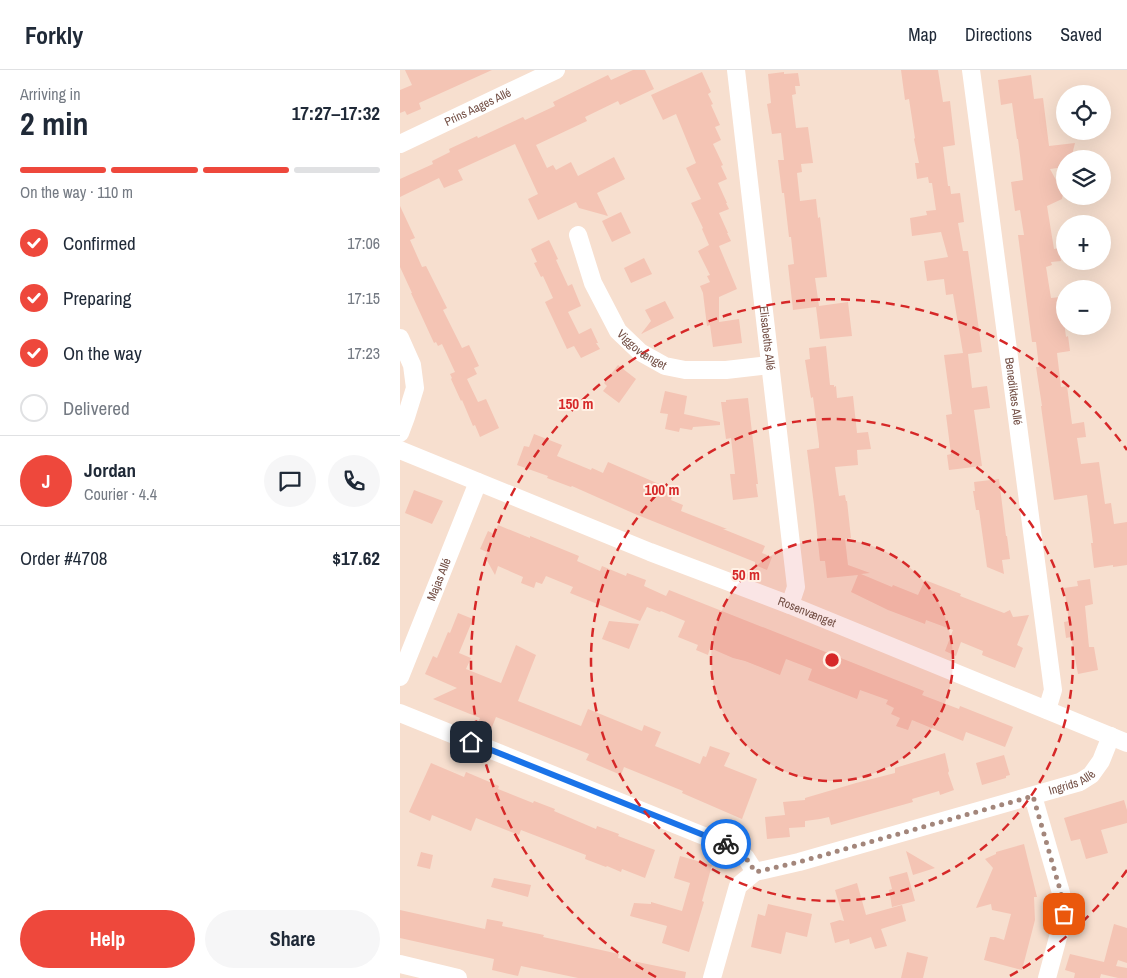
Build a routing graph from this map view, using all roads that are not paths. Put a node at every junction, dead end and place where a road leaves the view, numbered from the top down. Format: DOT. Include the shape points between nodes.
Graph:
graph roads {
  1 [pos="556,70"];
  2 [pos="736,70"];
  3 [pos="971,70"];
  4 [pos="400,144"];
  5 [pos="578,235"];
  6 [pos="400,338"];
  7 [pos="770,365"];
  8 [pos="400,433"];
  9 [pos="400,450"];
  10 [pos="478,482"];
  11 [pos="790,605"];
  12 [pos="400,677"];
  13 [pos="1047,710"];
  14 [pos="400,713"];
  15 [pos="1119,740"];
  16 [pos="1033,796"];
  17 [pos="755,872"];
  18 [pos="400,964"];
  19 [pos="458,978"];
  20 [pos="712,978"];
  21 [pos="1047,978"];
  1 -- 4 [label="street, Prins Aages Allé"];
  2 -- 7 [label="street, Elisabeths Allé"];
  3 -- 13 [label="street, Benediktes Allé" via="1053,690"];
  5 -- 7 [label="street, Viggovænget" via="593,283 618,331 640,352 665,366 684,370"];
  6 -- 8 [label="street" via="412,365 415,388"];
  7 -- 11 [label="street, Elisabeths Allé" via="796,587"];
  9 -- 10 [label="street, Rosenvænget"];
  10 -- 11 [label="street, Rosenvænget"];
  10 -- 12 [label="street, Majas Allé"];
  11 -- 13 [label="street, Rosenvænget"];
  13 -- 15 [label="street, Rosenvænget"];
  14 -- 17 [label="street" via="736,849"];
  15 -- 16 [label="street, Ingrids Allé" via="1091,775 1080,782"];
  16 -- 17 [label="street, Ingrids Allé"];
  16 -- 21 [label="street" via="1064,914"];
  17 -- 20 [label="street" via="738,886"];
  18 -- 19 [label="street"];
}
